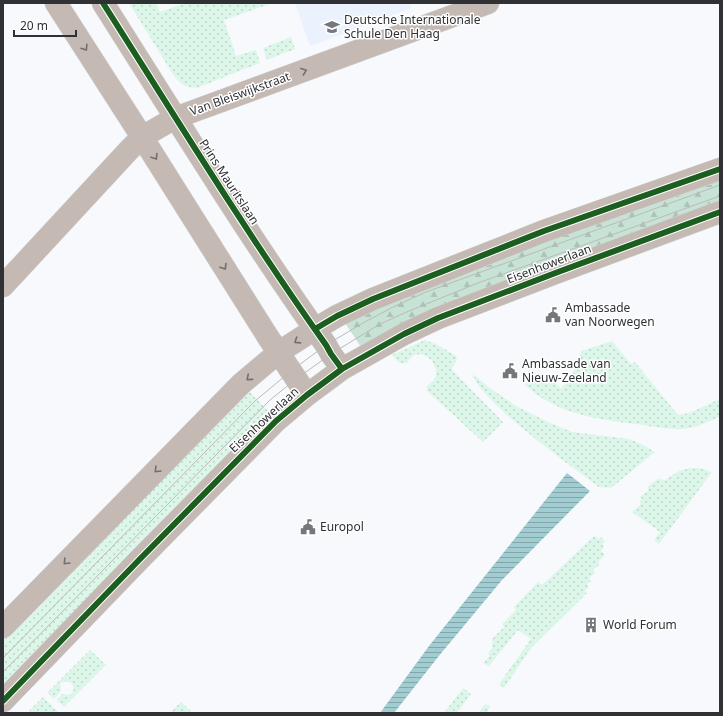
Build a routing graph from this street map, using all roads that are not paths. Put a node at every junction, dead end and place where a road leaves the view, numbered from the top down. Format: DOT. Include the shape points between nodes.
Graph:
graph roads {
  1 [pos="56,3"];
  2 [pos="103,3"];
  3 [pos="488,3"];
  4 [pos="175,118"];
  5 [pos="142,136"];
  6 [pos="720,170"];
  7 [pos="720,212"];
  8 [pos="3,286"];
  9 [pos="315,329"];
  10 [pos="279,352"];
  11 [pos="342,369"];
  12 [pos="307,395"];
  13 [pos="3,627"];
  14 [pos="3,701"];
  1 -- 5 [label="street, one-way"];
  2 -- 4 [label="street, Prins Mauritslaan"];
  4 -- 3 [label="street, Van Bleiswijkstraat, one-way"];
  4 -- 5 [label="street, Van Bleiswijkstraat"];
  4 -- 9 [label="street, Prins Mauritslaan"];
  5 -- 8 [label="street, Van Bleiswijkstraat"];
  5 -- 10 [label="street, one-way"];
  6 -- 9 [label="street" via="544,231 373,299"];
  7 -- 11 [label="street, Eisenhowerlaan" via="438,318"];
  9 -- 10 [label="street, one-way"];
  9 -- 11 [label="street, Prins Mauritslaan"];
  10 -- 12 [label="street"];
  10 -- 13 [label="street, one-way" via="241,384"];
  11 -- 12 [label="street, Eisenhowerlaan"];
  12 -- 14 [label="street, Eisenhowerlaan" via="271,426"];
}
